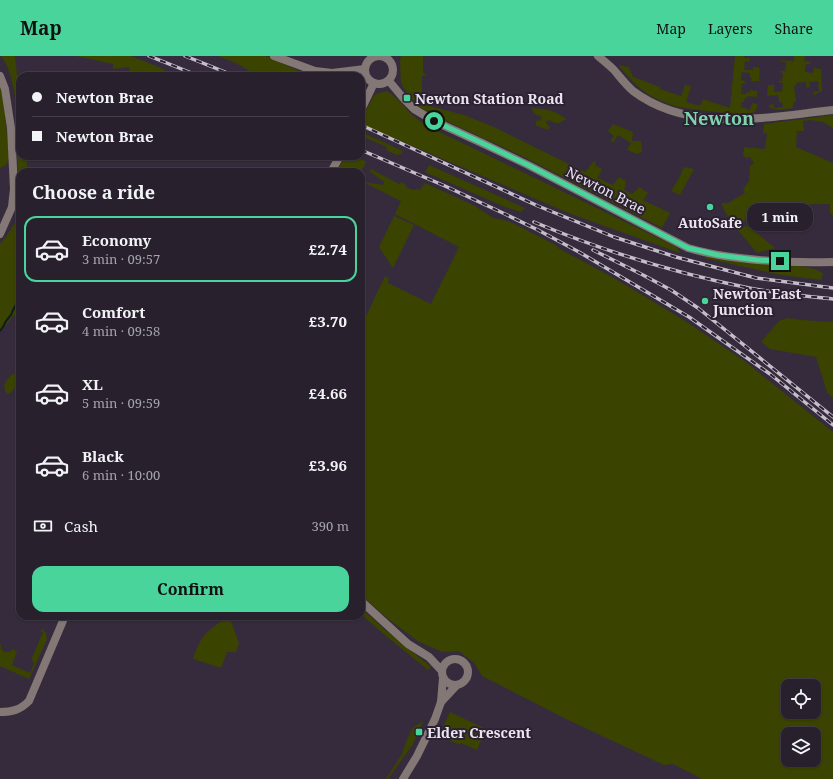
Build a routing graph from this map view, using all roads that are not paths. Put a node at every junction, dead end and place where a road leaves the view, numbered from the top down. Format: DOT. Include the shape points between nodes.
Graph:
graph roads {
  1 [pos="274,56"];
  2 [pos="598,56"];
  3 [pos="389,58"];
  4 [pos="365,68"];
  5 [pos="324,72"];
  6 [pos="339,72"];
  7 [pos="0,76"];
  8 [pos="389,81"];
  9 [pos="374,83"];
  10 [pos="365,102"];
  11 [pos="833,110"];
  12 [pos="0,234"];
  13 [pos="833,262"];
  14 [pos="365,605"];
  15 [pos="63,620"];
  16 [pos="429,657"];
  17 [pos="447,662"];
  18 [pos="442,675"];
  19 [pos="456,686"];
  20 [pos="442,702"];
  21 [pos="0,712"];
  22 [pos="403,779"];
  1 -- 5 [label="street"];
  2 -- 11 [label="street" via="632,90 668,110 718,119 764,118"];
  3 -- 4 [label="street" via="372,58"];
  3 -- 8 [label="street" via="393,69"];
  4 -- 6 [label="street"];
  4 -- 9 [label="street" via="367,76"];
  7 -- 12 [label="street" via="5,89 11,128 14,189 12,207"];
  8 -- 9 [label="street"];
  8 -- 13 [label="street, Newton Brae" via="414,109 434,121 535,168 688,248 757,260"];
  9 -- 10 [label="street"];
  14 -- 16 [label="street" via="408,644"];
  15 -- 21 [label="street" via="29,701 14,711"];
  16 -- 17 [label="street"];
  16 -- 18 [label="street"];
  17 -- 18 [label="street"];
  17 -- 19 [label="street" via="459,660 467,668 467,678"];
  18 -- 19 [label="street" via="446,682"];
  18 -- 20 [label="street"];
  19 -- 20 [label="street"];
  20 -- 22 [label="street" via="417,756"];
}
